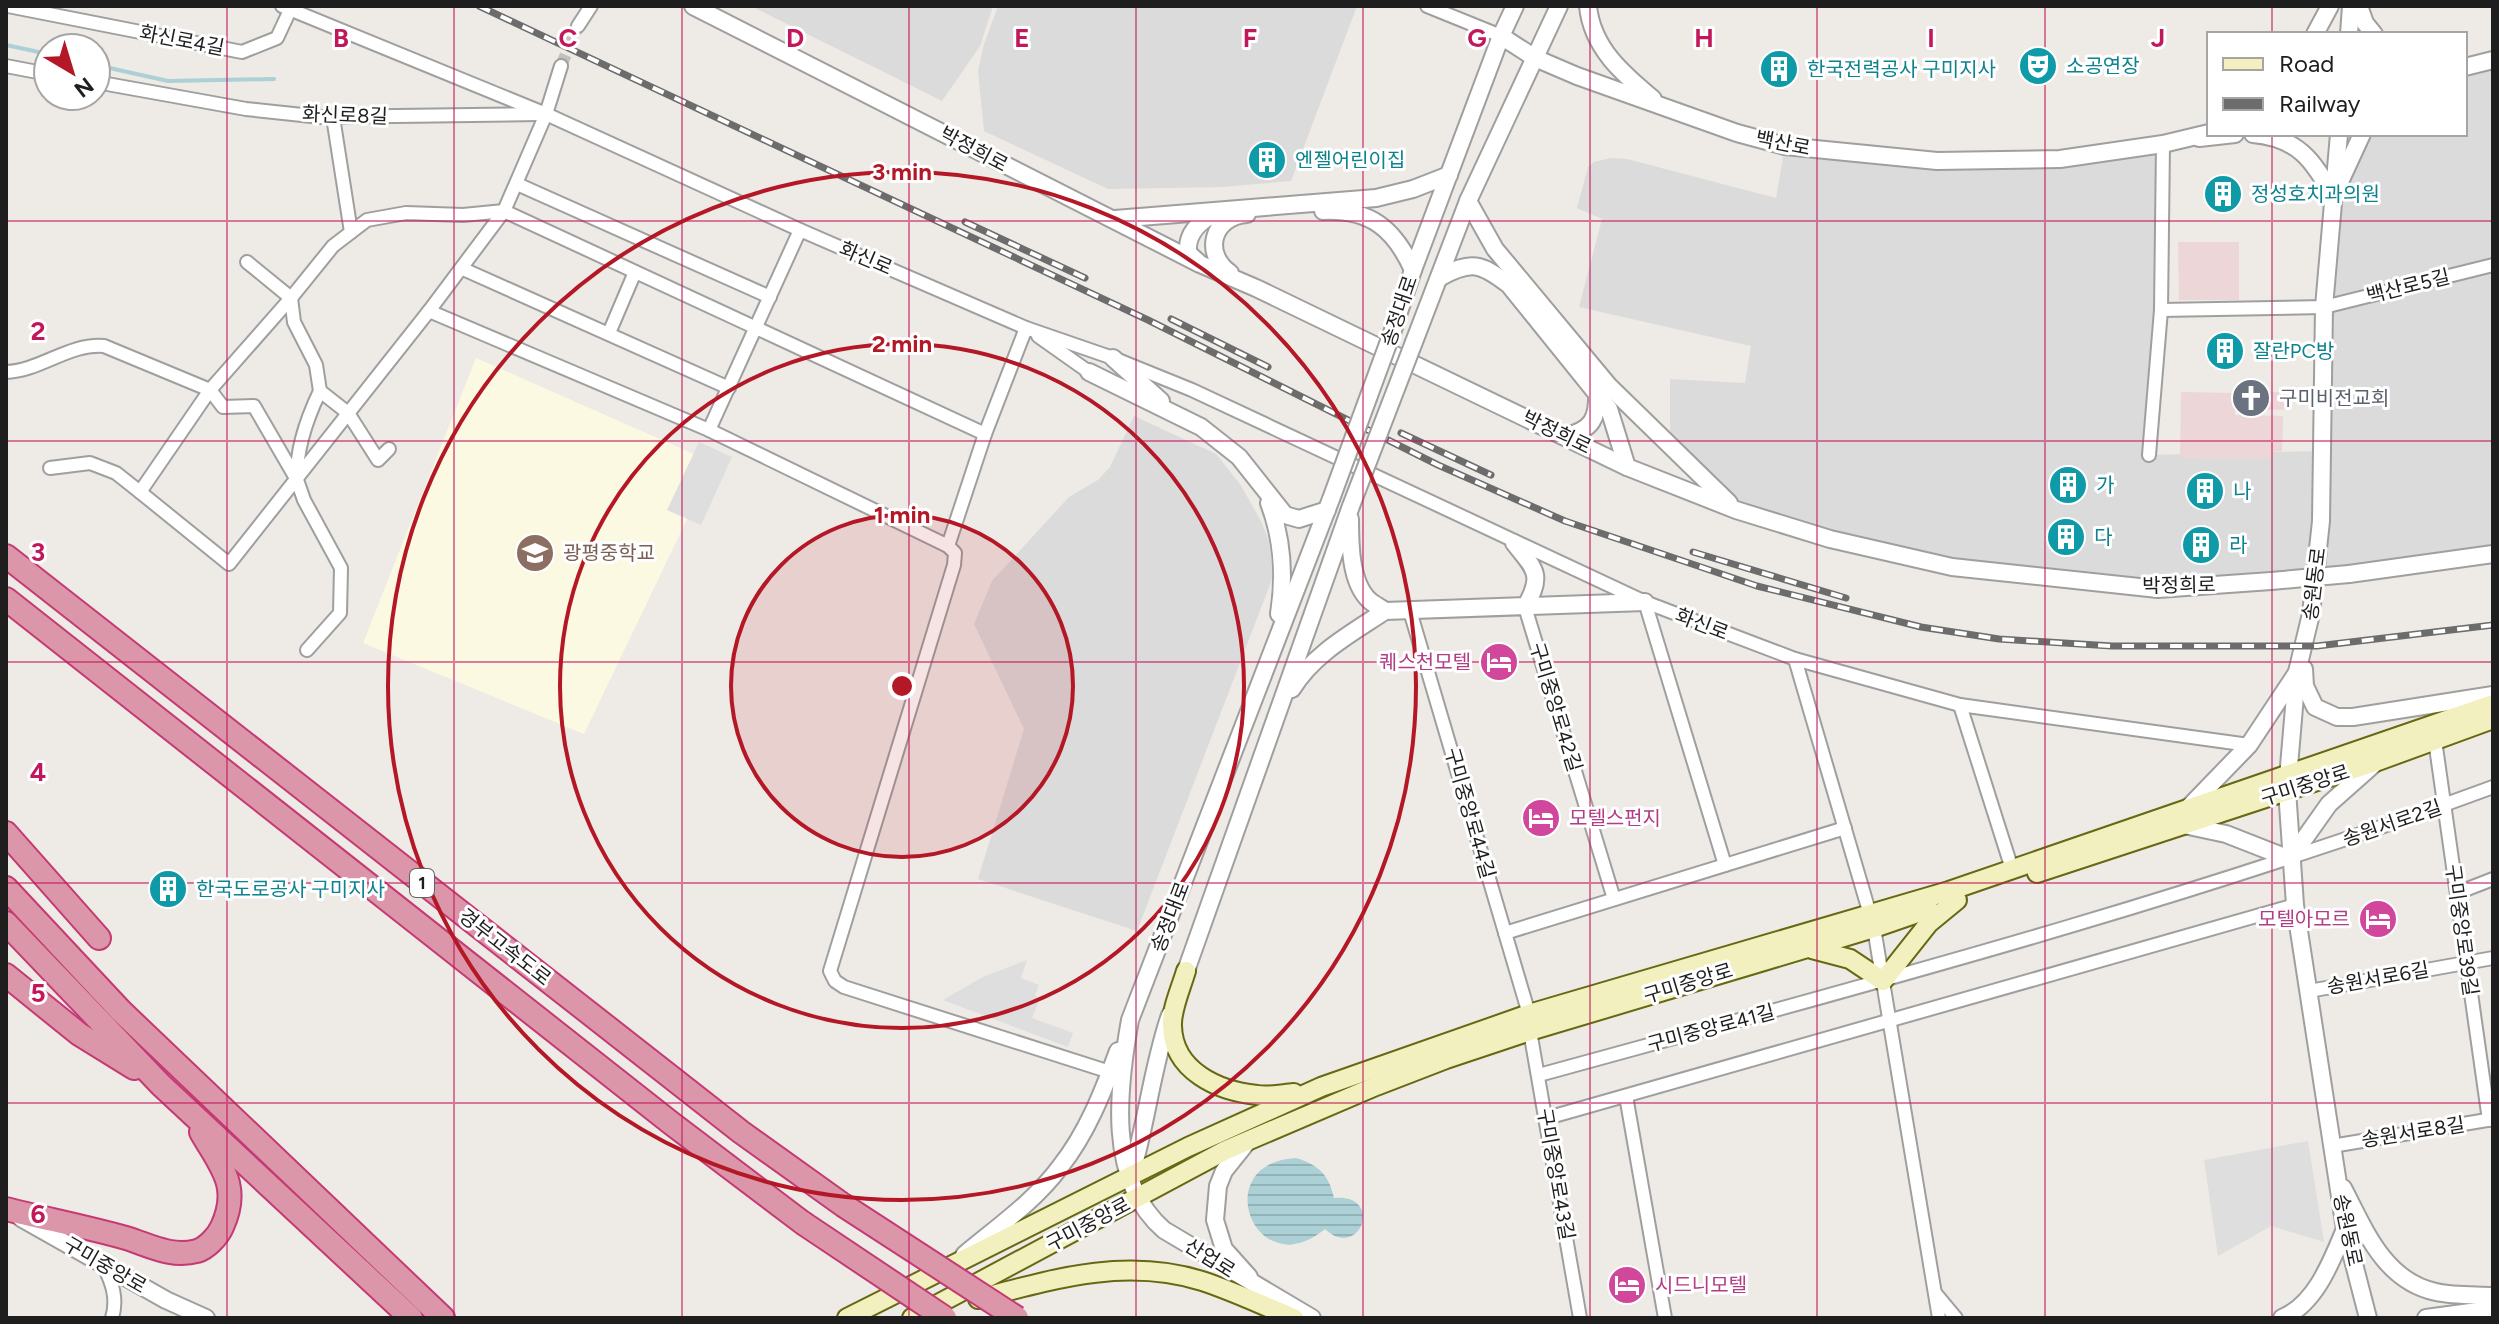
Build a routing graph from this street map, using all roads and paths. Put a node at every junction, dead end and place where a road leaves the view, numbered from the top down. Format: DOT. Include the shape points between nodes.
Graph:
graph roads {
  1 [pos="8,6"];
  2 [pos="591,6"];
  3 [pos="693,6"];
  4 [pos="1427,6"];
  5 [pos="1515,6"];
  6 [pos="1559,6"];
  7 [pos="1588,6"];
  8 [pos="2330,6"];
  9 [pos="2351,6"];
  10 [pos="2359,6"];
  11 [pos="286,8"];
  12 [pos="578,26"];
  13 [pos="2316,32"];
  14 [pos="2349,32"];
  15 [pos="2372,32"];
  16 [pos="1501,36"];
  17 [pos="1535,58"];
  18 [pos="2493,60"];
  19 [pos="6,66"];
  20 [pos="561,66"];
  21 [pos="2467,66"];
  22 [pos="32,71"];
  23 [pos="112,85"];
  24 [pos="1664,108"];
  25 [pos="546,114"];
  26 [pos="333,117"];
  27 [pos="2207,132"];
  28 [pos="2215,136"];
  29 [pos="2269,136"];
  30 [pos="2339,136"];
  31 [pos="2361,136"];
  32 [pos="2186,139"];
  33 [pos="2163,144"];
  34 [pos="1449,175"];
  35 [pos="517,184"];
  36 [pos="2333,196"];
  37 [pos="1468,201"];
  38 [pos="504,211"];
  39 [pos="1229,212"];
  40 [pos="1111,219"];
  41 [pos="800,230"];
  42 [pos="351,232"];
  43 [pos="247,262"];
  44 [pos="1200,264"];
  45 [pos="2493,265"];
  46 [pos="463,269"];
  47 [pos="1413,270"];
  48 [pos="635,272"];
  49 [pos="1439,278"];
  50 [pos="1256,288"];
  51 [pos="770,297"];
  52 [pos="291,298"];
  53 [pos="2324,307"];
  54 [pos="2161,310"];
  55 [pos="429,311"];
  56 [pos="756,328"];
  57 [pos="1026,328"];
  58 [pos="609,333"];
  59 [pos="1113,358"];
  60 [pos="6,372"];
  61 [pos="1089,372"];
  62 [pos="1140,383"];
  63 [pos="729,388"];
  64 [pos="210,390"];
  65 [pos="1192,390"];
  66 [pos="1603,390"];
  67 [pos="320,391"];
  68 [pos="348,413"];
  69 [pos="1176,416"];
  70 [pos="709,430"];
  71 [pos="985,434"];
  72 [pos="1566,436"];
  73 [pos="389,449"];
  74 [pos="2149,455"];
  75 [pos="1627,467"];
  76 [pos="50,468"];
  77 [pos="297,480"];
  78 [pos="1264,491"];
  79 [pos="140,492"];
  80 [pos="1329,505"];
  81 [pos="1351,506"];
  82 [pos="1736,510"];
  83 [pos="1514,543"];
  84 [pos="948,546"];
  85 [pos="2493,554"];
  86 [pos="6,556"];
  87 [pos="6,599"];
  88 [pos="1645,602"];
  89 [pos="1525,607"];
  90 [pos="1385,611"];
  91 [pos="1410,611"];
  92 [pos="2311,614"];
  93 [pos="1274,644"];
  94 [pos="307,650"];
  95 [pos="1795,659"];
  96 [pos="2297,672"];
  97 [pos="2493,695"];
  98 [pos="2493,704"];
  99 [pos="1960,705"];
  100 [pos="1280,711"];
  101 [pos="2493,719"];
  102 [pos="2435,740"];
  103 [pos="2249,745"];
  104 [pos="2378,761"];
  105 [pos="2288,782"];
  106 [pos="2493,787"];
  107 [pos="2444,805"];
  108 [pos="2185,817"];
  109 [pos="1845,828"];
  110 [pos="6,833"];
  111 [pos="2290,859"];
  112 [pos="1725,865"];
  113 [pos="2012,869"];
  114 [pos="2493,879"];
  115 [pos="6,888"];
  116 [pos="2457,893"];
  117 [pos="1614,899"];
  118 [pos="1957,900"];
  119 [pos="2295,905"];
  120 [pos="1872,921"];
  121 [pos="6,923"];
  122 [pos="1505,933"];
  123 [pos="99,938"];
  124 [pos="1807,948"];
  125 [pos="2493,958"];
  126 [pos="2466,963"];
  127 [pos="1186,971"];
  128 [pos="6,975"];
  129 [pos="1883,981"];
  130 [pos="2309,991"];
  131 [pos="1130,1020"];
  132 [pos="1889,1021"];
  133 [pos="1530,1022"];
  134 [pos="1110,1072"];
  135 [pos="1539,1075"];
  136 [pos="161,1085"];
  137 [pos="1321,1087"];
  138 [pos="1626,1096"];
  139 [pos="188,1110"];
  140 [pos="1547,1118"];
  141 [pos="2491,1119"];
  142 [pos="1248,1141"];
  143 [pos="2332,1146"];
  144 [pos="1130,1176"];
  145 [pos="2337,1177"];
  146 [pos="1139,1197"];
  147 [pos="6,1209"];
  148 [pos="2345,1229"];
  149 [pos="103,1264"];
  150 [pos="951,1266"];
  151 [pos="1261,1290"];
  152 [pos="1934,1291"];
  153 [pos="2493,1296"];
  154 [pos="2493,1309"];
  155 [pos="915,1316"];
  156 [pos="112,1318"];
  157 [pos="206,1318"];
  158 [pos="411,1318"];
  159 [pos="443,1318"];
  160 [pos="847,1318"];
  161 [pos="945,1318"];
  162 [pos="1017,1318"];
  163 [pos="1294,1318"];
  164 [pos="1312,1318"];
  165 [pos="1580,1318"];
  166 [pos="1665,1318"];
  167 [pos="1928,1318"];
  168 [pos="1939,1318"];
  169 [pos="1956,1318"];
  170 [pos="2282,1318"];
  171 [pos="2368,1318"];
  172 [pos="2426,1318"];
  1 -- 11 [label="street, 화신로4길" via="242,52 277,38"];
  2 -- 12 [label="street"];
  3 -- 40 [label="street, 박정희로"];
  4 -- 16 [label="street, 백산로"];
  5 -- 16 [label="street, 송정대로"];
  6 -- 17 [label="street, 송정대로"];
  7 -- 24 [label="street" via="1603,50"];
  8 -- 13 [label="street"];
  9 -- 14 [label="street"];
  10 -- 15 [label="street"];
  11 -- 25 [label="street, 화신로4길"];
  16 -- 17 [label="street, 백산로"];
  16 -- 34 [label="street, 송정대로"];
  17 -- 24 [label="street, 백산로"];
  17 -- 37 [label="street, 송정대로"];
  18 -- 21 [label="street"];
  19 -- 22 [label="street"];
  20 -- 25 [label="street"];
  23 -- 26 [label="street, 화신로8길" via="246,109"];
  24 -- 33 [label="street, 백산로" via="1785,146 1937,161 2060,159"];
  25 -- 26 [label="street, 화신로8길"];
  25 -- 35 [label="street"];
  25 -- 41 [label="street, 화신로"];
  26 -- 42 [label="street"];
  27 -- 32 [label="street, 백산로"];
  28 -- 32 [label="street, 백산로"];
  29 -- 36 [label="street" via="2300,150"];
  30 -- 36 [label="street, 송원동로"];
  31 -- 36 [label="street"];
  32 -- 33 [label="street, 백산로"];
  33 -- 54 [label="street"];
  34 -- 39 [label="street" via="1376,198"];
  34 -- 47 [label="street, 송정대로"];
  35 -- 38 [label="street"];
  35 -- 51 [label="street"];
  36 -- 53 [label="street, 송원동로"];
  37 -- 49 [label="street, 송정대로"];
  37 -- 66 [label="street" via="1495,249"];
  38 -- 42 [label="street" via="406,213 367,220"];
  38 -- 46 [label="street"];
  38 -- 48 [label="street"];
  39 -- 40 [label="street"];
  39 -- 44 [label="street" via="1203,220 1190,236 1188,253"];
  39 -- 47 [label="street" via="1338,210 1374,220 1403,247"];
  39 -- 50 [label="street" via="1217,232 1218,260"];
  40 -- 44 [label="street, 박정희로"];
  41 -- 51 [label="street"];
  41 -- 57 [label="street, 화신로"];
  42 -- 52 [label="street" via="320,260"];
  43 -- 52 [label="street"];
  44 -- 50 [label="street, 박정희로"];
  45 -- 53 [label="street, 백산로5길"];
  46 -- 55 [label="street"];
  46 -- 58 [label="street"];
  47 -- 80 [label="street, 송정대로, bridge"];
  48 -- 56 [label="street"];
  48 -- 58 [label="street"];
  49 -- 66 [label="street" via="1476,265 1490,270"];
  49 -- 81 [label="street, 송정대로, bridge"];
  50 -- 72 [label="street, 박정희로"];
  51 -- 56 [label="street"];
  52 -- 64 [label="street"];
  52 -- 67 [label="street" via="294,322 316,365"];
  53 -- 54 [label="street"];
  53 -- 92 [label="street, 송원동로" via="2321,521"];
  54 -- 74 [label="street"];
  55 -- 68 [label="street"];
  55 -- 70 [label="street"];
  56 -- 63 [label="street"];
  56 -- 71 [label="street"];
  57 -- 59 [label="street, 화신로"];
  57 -- 61 [label="street, 화신로"];
  57 -- 71 [label="street"];
  58 -- 63 [label="street"];
  59 -- 62 [label="street"];
  59 -- 65 [label="street, 화신로"];
  60 -- 64 [label="street" via="88,344"];
  61 -- 62 [label="street, 화신로"];
  61 -- 69 [label="street"];
  62 -- 65 [label="street, 화신로"];
  62 -- 69 [label="street"];
  63 -- 70 [label="street"];
  64 -- 77 [label="street" via="223,407 254,406"];
  64 -- 79 [label="street"];
  65 -- 83 [label="street, 화신로"];
  66 -- 72 [label="street" via="1590,423"];
  66 -- 75 [label="street" via="1620,409"];
  66 -- 82 [label="street"];
  67 -- 68 [label="street"];
  67 -- 77 [label="street" via="299,449"];
  68 -- 73 [label="street" via="378,460"];
  68 -- 77 [label="street"];
  69 -- 78 [label="street" via="1228,446"];
  70 -- 84 [label="street"];
  71 -- 84 [label="street"];
  72 -- 75 [label="street, 박정희로"];
  75 -- 82 [label="street, 박정희로"];
  76 -- 79 [label="street" via="90,463 116,473"];
  77 -- 79 [label="street" via="229,564"];
  77 -- 94 [label="street" via="341,568 340,613"];
  78 -- 80 [label="street" via="1285,515 1299,519"];
  78 -- 93 [label="street" via="1281,542 1282,593"];
  80 -- 93 [label="street, 송정대로"];
  81 -- 90 [label="street" via="1350,538 1360,584 1367,599"];
  81 -- 100 [label="street, 송정대로"];
  82 -- 85 [label="street, 박정희로, bridge" via="1830,539 1952,567 2158,589 2349,574"];
  83 -- 88 [label="street, 화신로"];
  83 -- 89 [label="street" via="1535,569 1537,583"];
  84 -- 134 [label="street" via="955,553 954,565 830,965 832,977 844,987"];
  86 -- 162 [label="highway, 경부고속도로 / 1, bridge" via="741,1132"];
  87 -- 161 [label="highway, 경부고속도로 / 1, bridge" via="671,1123 803,1223"];
  88 -- 89 [label="street"];
  88 -- 95 [label="street, 화신로"];
  88 -- 112 [label="street"];
  89 -- 91 [label="street"];
  89 -- 117 [label="street, 구미중앙로42길"];
  90 -- 91 [label="street"];
  90 -- 100 [label="street" via="1313,664"];
  91 -- 122 [label="street, 구미중앙로44길"];
  92 -- 96 [label="street, 송원동로"];
  92 -- 97 [label="street" via="2305,686 2324,713 2353,717"];
  93 -- 131 [label="street, 송정대로"];
  95 -- 99 [label="street, 화신로"];
  95 -- 109 [label="street"];
  96 -- 103 [label="street"];
  96 -- 105 [label="street, 송원동로"];
  98 -- 105 [label="main road, 구미중앙로"];
  99 -- 103 [label="street, 화신로"];
  99 -- 113 [label="street"];
  100 -- 127 [label="street, 송정대로"];
  101 -- 102 [label="main road, 구미중앙로"];
  102 -- 104 [label="main road, 구미중앙로"];
  102 -- 107 [label="street, 구미중앙로39길"];
  103 -- 108 [label="street"];
  104 -- 105 [label="main road, 구미중앙로"];
  104 -- 111 [label="street" via="2329,804"];
  105 -- 108 [label="main road, 구미중앙로"];
  105 -- 111 [label="street, 송원동로"];
  106 -- 107 [label="street, 송원서로2길"];
  107 -- 111 [label="street, 송원서로2길"];
  107 -- 116 [label="street, 구미중앙로39길"];
  108 -- 111 [label="street"];
  108 -- 113 [label="main road, 구미중앙로"];
  108 -- 118 [label="main road, 구미중앙로"];
  109 -- 112 [label="street"];
  109 -- 120 [label="street"];
  110 -- 123 [label="highway"];
  111 -- 119 [label="street, 송원동로"];
  111 -- 129 [label="street"];
  112 -- 117 [label="street"];
  113 -- 120 [label="main road, 구미중앙로"];
  114 -- 116 [label="street"];
  115 -- 159 [label="highway" via="121,1011"];
  116 -- 126 [label="street, 구미중앙로39길"];
  117 -- 122 [label="street"];
  118 -- 120 [label="main road, 구미중앙로"];
  118 -- 129 [label="main road" via="1929,923"];
  119 -- 130 [label="street, 송원동로"];
  119 -- 132 [label="street"];
  120 -- 124 [label="main road, 구미중앙로"];
  120 -- 129 [label="street"];
  120 -- 133 [label="main road, 구미중앙로"];
  121 -- 136 [label="highway"];
  122 -- 133 [label="street, 구미중앙로44길"];
  124 -- 129 [label="main road" via="1850,959"];
  124 -- 133 [label="main road, 구미중앙로"];
  125 -- 126 [label="street, 송원서로6길"];
  126 -- 130 [label="street, 송원서로6길"];
  126 -- 141 [label="street, 구미중앙로39길"];
  127 -- 137 [label="main road" via="1171,1024 1175,1043 1195,1075 1257,1095"];
  127 -- 144 [label="street, 송정대로" via="1156,1061"];
  128 -- 136 [label="highway" via="79,1034"];
  129 -- 132 [label="street"];
  129 -- 135 [label="street, 구미중앙로41길"];
  130 -- 143 [label="street, 송원동로"];
  131 -- 134 [label="street"];
  131 -- 144 [label="street, 송정대로" via="1120,1114"];
  132 -- 138 [label="street, 구미중앙로41길"];
  132 -- 152 [label="street"];
  133 -- 135 [label="street, 구미중앙로43길"];
  133 -- 137 [label="main road, 구미중앙로"];
  133 -- 142 [label="main road, 구미중앙로"];
  134 -- 150 [label="street" via="1059,1169"];
  135 -- 140 [label="street, 구미중앙로43길"];
  136 -- 139 [label="highway"];
  137 -- 144 [label="main road, 구미중앙로"];
  138 -- 140 [label="street, 구미중앙로41길"];
  138 -- 166 [label="street"];
  139 -- 147 [label="highway" via="227,1176 232,1206 218,1236 199,1251 148,1248"];
  139 -- 158 [label="highway"];
  140 -- 165 [label="street, 구미중앙로43길"];
  141 -- 143 [label="street, 송원서로8길"];
  142 -- 146 [label="main road, 구미중앙로"];
  142 -- 151 [label="street" via="1224,1171 1215,1220 1224,1249"];
  143 -- 145 [label="street, 송원동로"];
  144 -- 146 [label="street, 산업로"];
  144 -- 150 [label="main road, 구미중앙로"];
  145 -- 148 [label="street, 송원동로"];
  145 -- 153 [label="street" via="2369,1239 2393,1271 2436,1292"];
  146 -- 151 [label="street, 산업로" via="1164,1230"];
  146 -- 155 [label="main road, 구미중앙로"];
  147 -- 149 [label="street, 구미중앙로"];
  148 -- 170 [label="street" via="2321,1280"];
  148 -- 171 [label="street, 송원동로"];
  149 -- 156 [label="street" via="116,1303"];
  149 -- 157 [label="street, 구미중앙로"];
  150 -- 160 [label="main road, 구미중앙로"];
  151 -- 164 [label="street, 산업로"];
  152 -- 167 [label="street"];
  152 -- 168 [label="street"];
  152 -- 169 [label="street"];
  154 -- 172 [label="street"];
  155 -- 163 [label="main road" via="1101,1270 1202,1281"];
}
